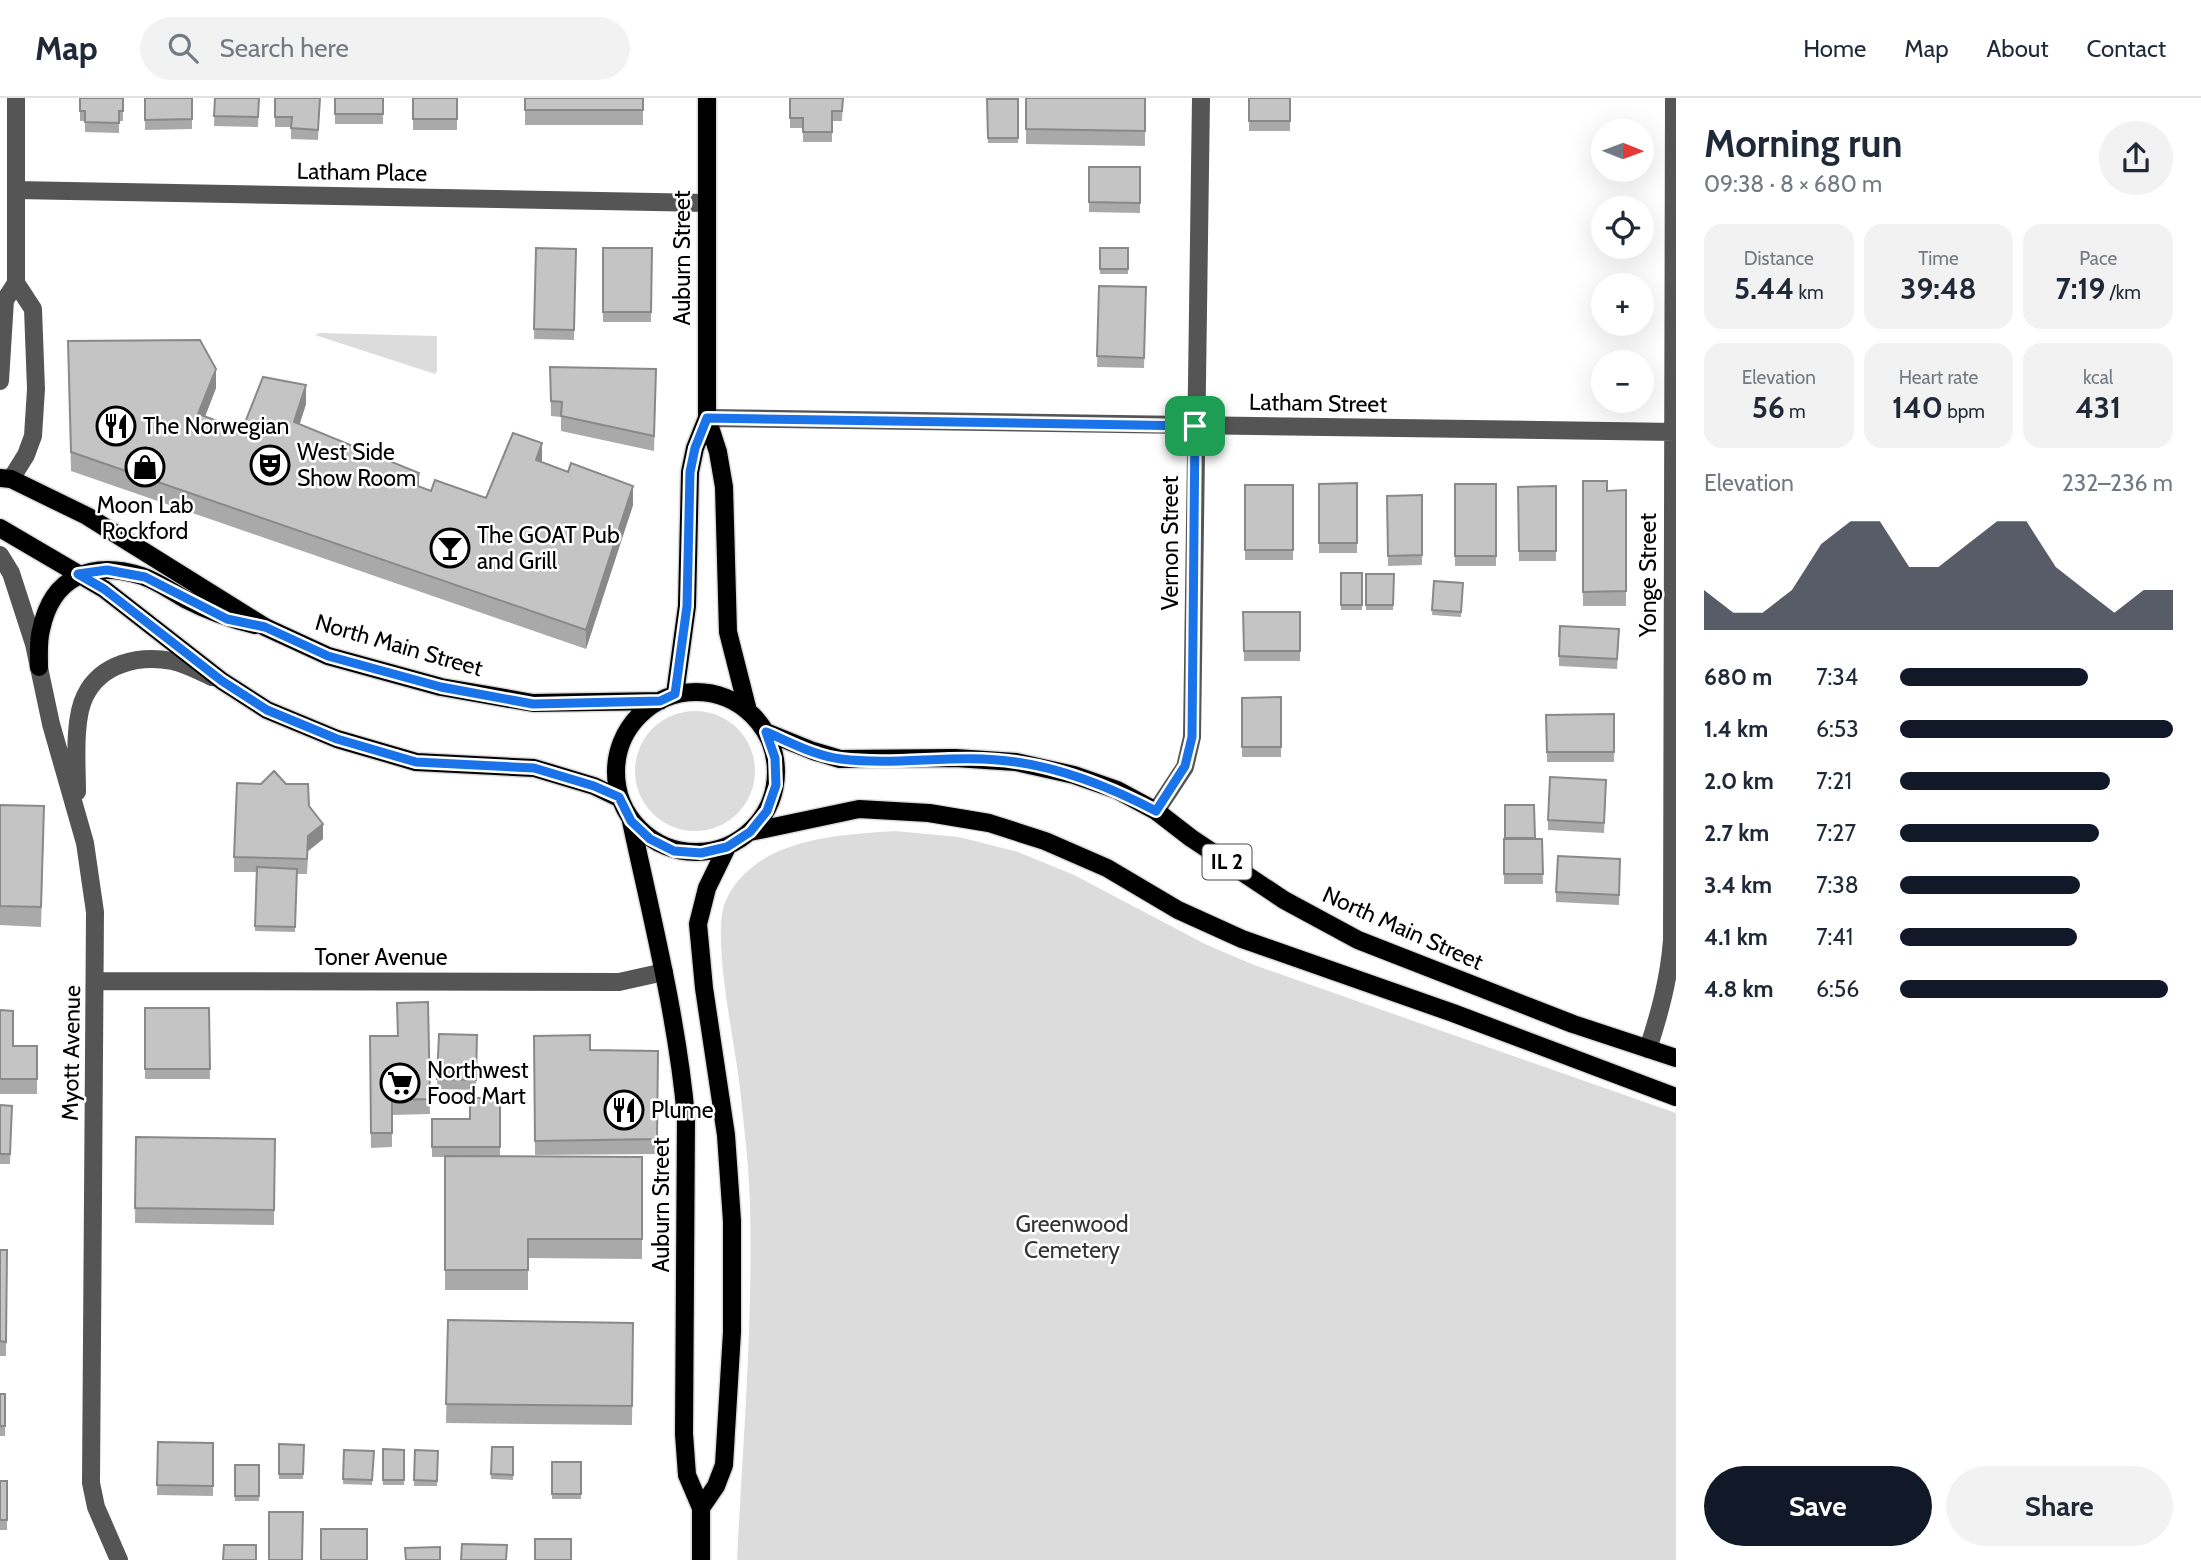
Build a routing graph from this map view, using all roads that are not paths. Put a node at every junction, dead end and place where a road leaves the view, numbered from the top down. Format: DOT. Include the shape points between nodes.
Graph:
graph roads {
  1 [pos="16,98"];
  2 [pos="707,98"];
  3 [pos="1202,98"];
  4 [pos="1674,98"];
  5 [pos="16,190"];
  6 [pos="707,203"];
  7 [pos="16,283"];
  8 [pos="0,381"];
  9 [pos="707,418"];
  10 [pos="1195,426"];
  11 [pos="1675,432"];
  12 [pos="6,479"];
  13 [pos="0,528"];
  14 [pos="0,555"];
  15 [pos="78,574"];
  16 [pos="265,627"];
  17 [pos="39,667"];
  18 [pos="222,681"];
  19 [pos="668,697"];
  20 [pos="748,711"];
  21 [pos="766,732"];
  22 [pos="619,797"];
  23 [pos="1156,811"];
  24 [pos="77,816"];
  25 [pos="631,821"];
  26 [pos="750,832"];
  27 [pos="727,847"];
  28 [pos="664,972"];
  29 [pos="96,981"];
  30 [pos="1648,1049"];
  31 [pos="1676,1058"];
  32 [pos="1676,1097"];
  33 [pos="701,1508"];
  34 [pos="119,1560"];
  35 [pos="701,1560"];
  1 -- 5 [label="street"];
  2 -- 6 [label="main road, Auburn Street"];
  3 -- 10 [label="street, Vernon Street"];
  4 -- 11 [label="street, Yonge Street"];
  5 -- 6 [label="street, Latham Place"];
  5 -- 7 [label="street"];
  6 -- 9 [label="main road, Auburn Street"];
  7 -- 8 [label="street" via="5,300"];
  7 -- 12 [label="street" via="33,309 36,388 33,436 26,455"];
  9 -- 10 [label="street, Latham Street"];
  9 -- 19 [label="main road, Auburn Street" via="690,472 687,606"];
  9 -- 20 [label="main road, Auburn Street" via="724,486 728,632"];
  10 -- 11 [label="street, Latham Street"];
  10 -- 23 [label="street, Vernon Street" via="1192,737 1185,766"];
  11 -- 30 [label="street, Yonge Street" via="1672,940 1665,997"];
  12 -- 16 [label="main road, North Main Street" via="87,516"];
  13 -- 15 [label="main road"];
  14 -- 17 [label="street, Myott Avenue" via="11,573"];
  15 -- 16 [label="main road" via="107,570 145,577 227,619"];
  15 -- 17 [label="main road" via="60,587 48,607 40,631"];
  15 -- 18 [label="main road"];
  16 -- 19 [label="main road, North Main Street" via="328,656 454,690 533,704"];
  17 -- 24 [label="street, Myott Avenue"];
  18 -- 22 [label="main road" via="267,710 337,739 416,762 534,768"];
  18 -- 24 [label="street" via="157,659 111,667 95,681 84,698 76,739"];
  19 -- 20 [label="main road" via="701,691 726,697"];
  19 -- 22 [label="main road" via="632,723 620,746 615,771"];
  20 -- 21 [label="main road"];
  21 -- 23 [label="main road, North Main Street / IL 2" via="840,759 1016,762 1117,790"];
  21 -- 26 [label="main road" via="775,758 776,785 767,811"];
  22 -- 25 [label="main road"];
  23 -- 30 [label="main road, North Main Street / IL 2" via="1284,900 1358,940"];
  24 -- 29 [label="street, Myott Avenue" via="96,912"];
  25 -- 27 [label="main road" via="650,839 674,851 701,853"];
  25 -- 28 [label="main road, Auburn Street"];
  26 -- 27 [label="main road"];
  26 -- 32 [label="main road" via="859,809 929,813 989,823 1107,868 1178,910 1242,939"];
  27 -- 33 [label="main road" via="707,888 698,924 726,1135 732,1222 732,1332 724,1465"];
  28 -- 29 [label="street, Toner Avenue" via="619,982"];
  28 -- 33 [label="main road, Auburn Street" via="686,1117 684,1434 687,1475"];
  29 -- 34 [label="street, Myott Avenue" via="91,1483 96,1507"];
  30 -- 31 [label="main road, North Main Street / IL 2"];
  33 -- 35 [label="main road, Auburn Street"];
}
